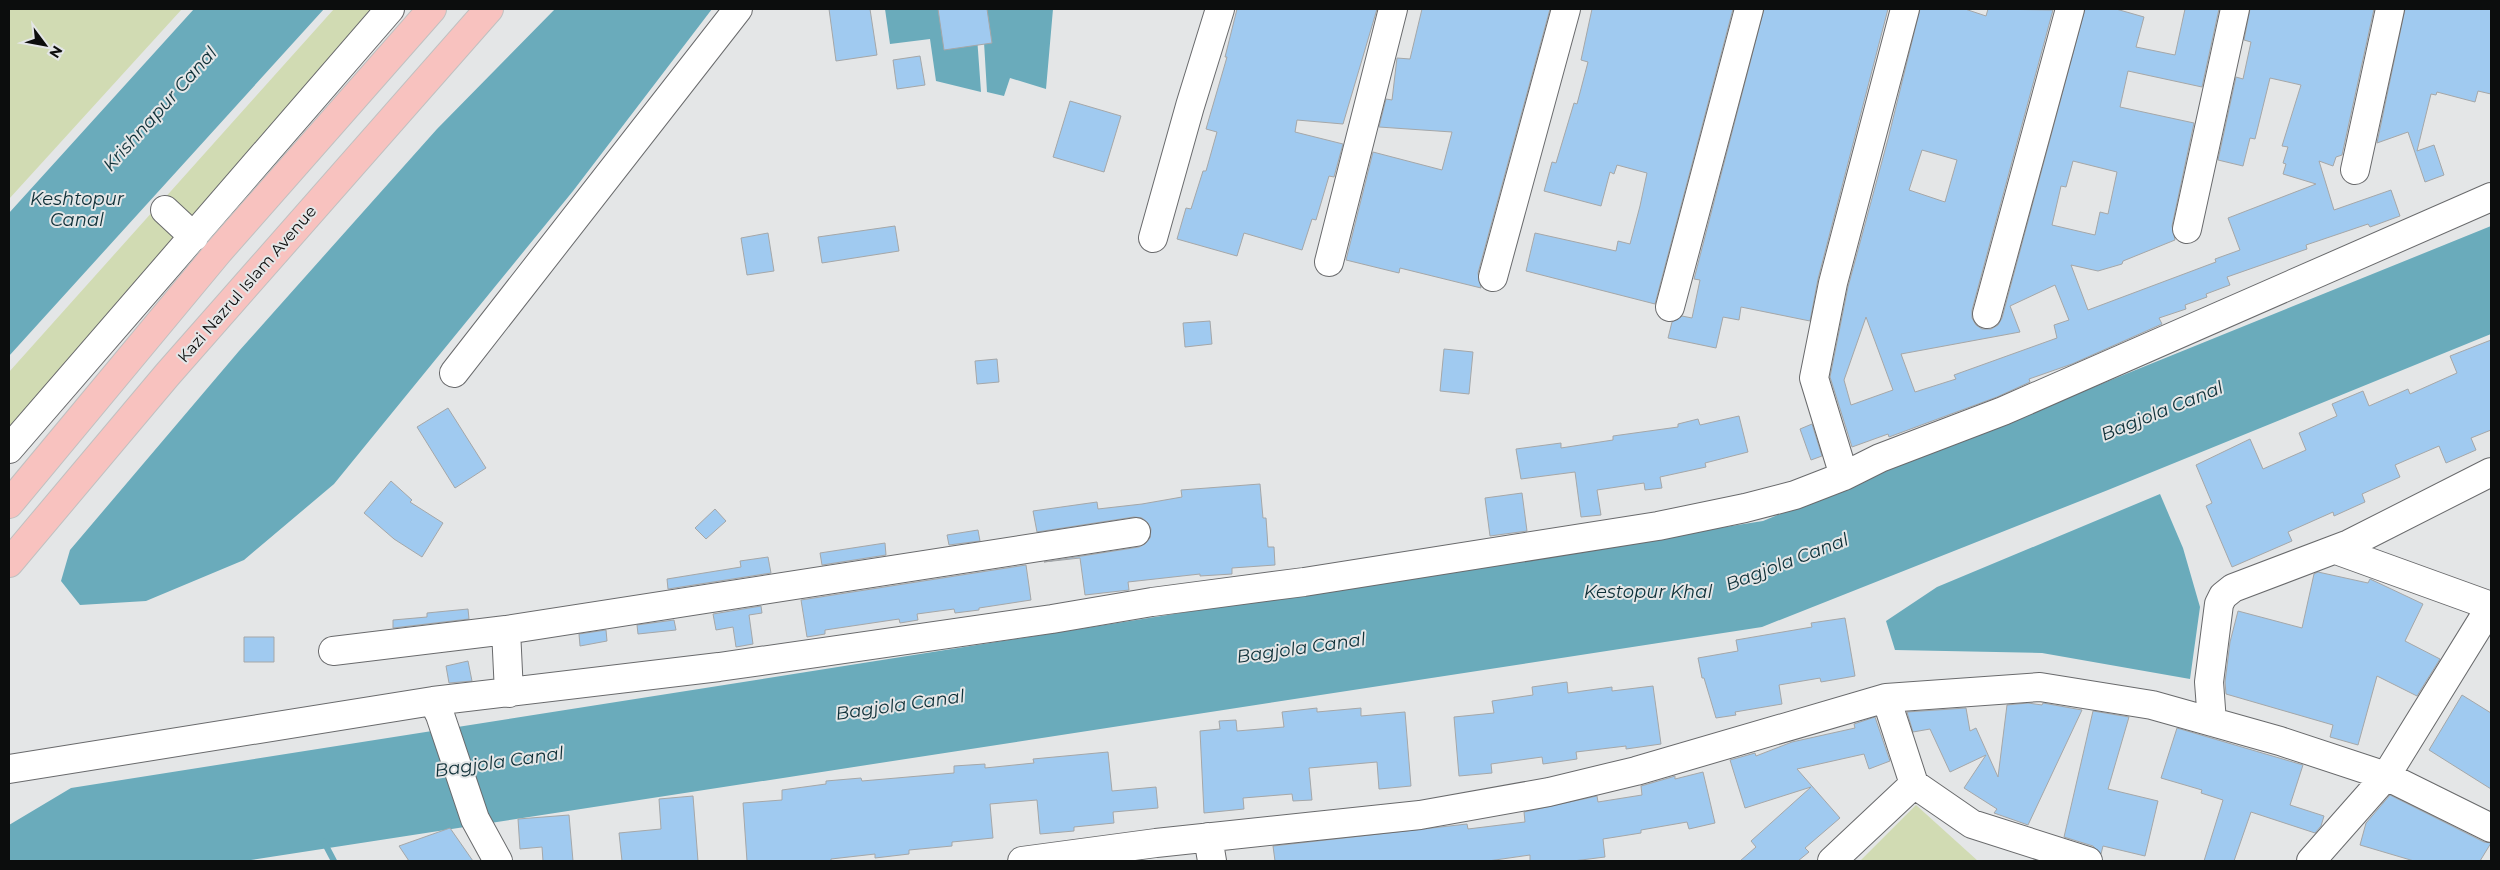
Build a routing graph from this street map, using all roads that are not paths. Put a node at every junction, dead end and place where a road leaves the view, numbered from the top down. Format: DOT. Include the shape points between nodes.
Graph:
graph roads {
  1 [pos="390,9"];
  2 [pos="432,9"];
  3 [pos="489,9"];
  4 [pos="738,9"];
  5 [pos="1220,9"];
  6 [pos="1393,9"];
  7 [pos="1566,9"];
  8 [pos="1749,9"];
  9 [pos="1905,9"];
  10 [pos="2070,9"];
  11 [pos="2235,9"];
  12 [pos="2390,9"];
  13 [pos="2355,170"];
  14 [pos="2491,197"];
  15 [pos="165,210"];
  16 [pos="2187,229"];
  17 [pos="194,237"];
  18 [pos="1153,238"];
  19 [pos="1329,262"];
  20 [pos="1493,277"];
  21 [pos="1670,307"];
  22 [pos="1987,314"];
  23 [pos="454,373"];
  24 [pos="9,449"];
  25 [pos="2491,472"];
  26 [pos="1844,476"];
  27 [pos="9,504"];
  28 [pos="1136,532"];
  29 [pos="2336,550"];
  30 [pos="9,563"];
  31 [pos="2491,606"];
  32 [pos="506,630"];
  33 [pos="334,652"];
  34 [pos="509,693"];
  35 [pos="1886,698"];
  36 [pos="436,708"];
  37 [pos="2212,722"];
  38 [pos="9,769"];
  39 [pos="2386,776"];
  40 [pos="1914,784"];
  41 [pos="2491,828"];
  42 [pos="1210,849"];
  43 [pos="498,861"];
  44 [pos="1022,861"];
  45 [pos="1832,861"];
  46 [pos="2088,861"];
  47 [pos="2311,861"];
  1 -- 17 [label="street"];
  2 -- 27 [label="main road" via="219,251"];
  3 -- 30 [label="main road, Kazi Nazrul Islam Avenue" via="173,368"];
  4 -- 23 [label="street"];
  5 -- 18 [label="street"];
  6 -- 19 [label="street"];
  7 -- 20 [label="street"];
  8 -- 21 [label="street"];
  9 -- 26 [label="street" via="1833,282 1814,378"];
  10 -- 22 [label="street"];
  11 -- 16 [label="street"];
  12 -- 13 [label="street"];
  14 -- 26 [label="street" via="2003,411 1880,458"];
  15 -- 17 [label="street"];
  17 -- 24 [label="street"];
  25 -- 29 [label="street"];
  26 -- 34 [label="street" via="1795,495 1658,526 1304,582 719,667"];
  28 -- 32 [label="street"];
  29 -- 31 [label="street"];
  29 -- 37 [label="street" via="2233,588 2223,596 2219,604 2209,682"];
  31 -- 39 [label="street"];
  32 -- 33 [label="street"];
  32 -- 34 [label="street"];
  34 -- 36 [label="street"];
  35 -- 37 [label="street" via="2040,687 2152,705"];
  35 -- 40 [label="street"];
  35 -- 42 [label="street" via="1636,771 1549,792"];
  36 -- 38 [label="street" via="316,722"];
  36 -- 43 [label="street" via="475,819"];
  37 -- 39 [label="street"];
  39 -- 41 [label="street"];
  39 -- 47 [label="street"];
  40 -- 45 [label="street"];
  40 -- 46 [label="street" via="1972,824"];
  42 -- 44 [label="street"];
}
